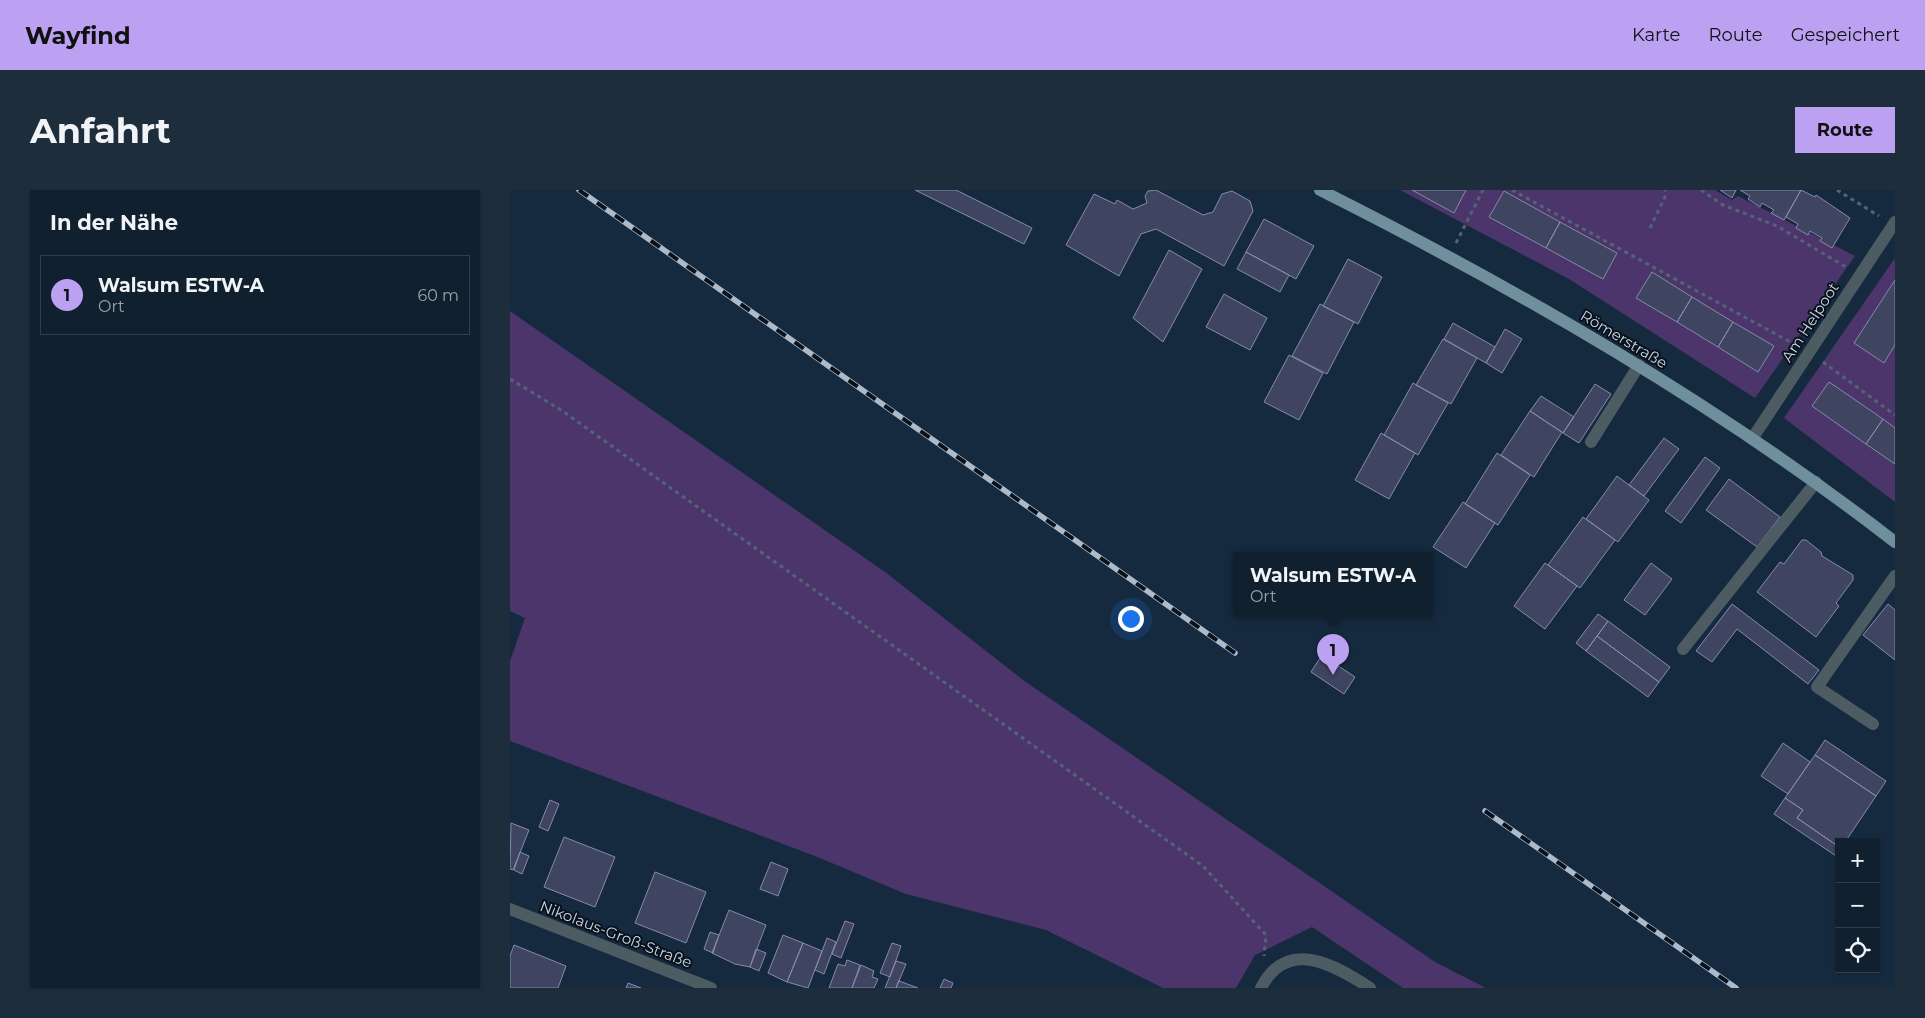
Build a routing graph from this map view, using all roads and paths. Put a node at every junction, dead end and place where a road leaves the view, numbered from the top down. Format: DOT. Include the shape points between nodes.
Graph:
graph roads {
  1 [pos="1320,190"];
  2 [pos="1483,190"];
  3 [pos="1512,190"];
  4 [pos="1665,190"];
  5 [pos="1701,190"];
  6 [pos="1837,190"];
  7 [pos="1894,224"];
  8 [pos="1650,228"];
  9 [pos="1449,258"];
  10 [pos="1860,276"];
  11 [pos="1809,353"];
  12 [pos="1639,365"];
  13 [pos="510,380"];
  14 [pos="1895,415"];
  15 [pos="1752,439"];
  16 [pos="1591,442"];
  17 [pos="1816,482"];
  18 [pos="1895,542"];
  19 [pos="1895,576"];
  20 [pos="1683,649"];
  21 [pos="1873,724"];
  22 [pos="510,909"];
  23 [pos="1279,965"];
  24 [pos="711,988"];
  25 [pos="1261,988"];
  26 [pos="1370,988"];
  1 -- 9 [label="main road, Römerstraße"];
  2 -- 9 [label="path"];
  3 -- 11 [label="path"];
  4 -- 8 [label="path" via="1665,197"];
  5 -- 10 [label="path" via="1723,205 1777,226"];
  6 -- 7 [label="path"];
  7 -- 10 [label="street, Am Helpoot"];
  9 -- 12 [label="main road, Römerstraße"];
  10 -- 11 [label="street, Am Helpoot"];
  11 -- 14 [label="path"];
  11 -- 15 [label="street, Am Helpoot"];
  12 -- 15 [label="main road, Römerstraße"];
  12 -- 16 [label="street"];
  13 -- 23 [label="path" via="561,410 1203,866 1266,935 1264,956"];
  15 -- 17 [label="main road, Römerstraße"];
  17 -- 18 [label="main road, Römerstraße"];
  17 -- 20 [label="street"];
  19 -- 21 [label="street" via="1817,687"];
  22 -- 24 [label="street, Nikolaus-Groß-Straße"];
  23 -- 25 [label="street"];
  23 -- 26 [label="street" via="1290,960 1321,961"];
}
